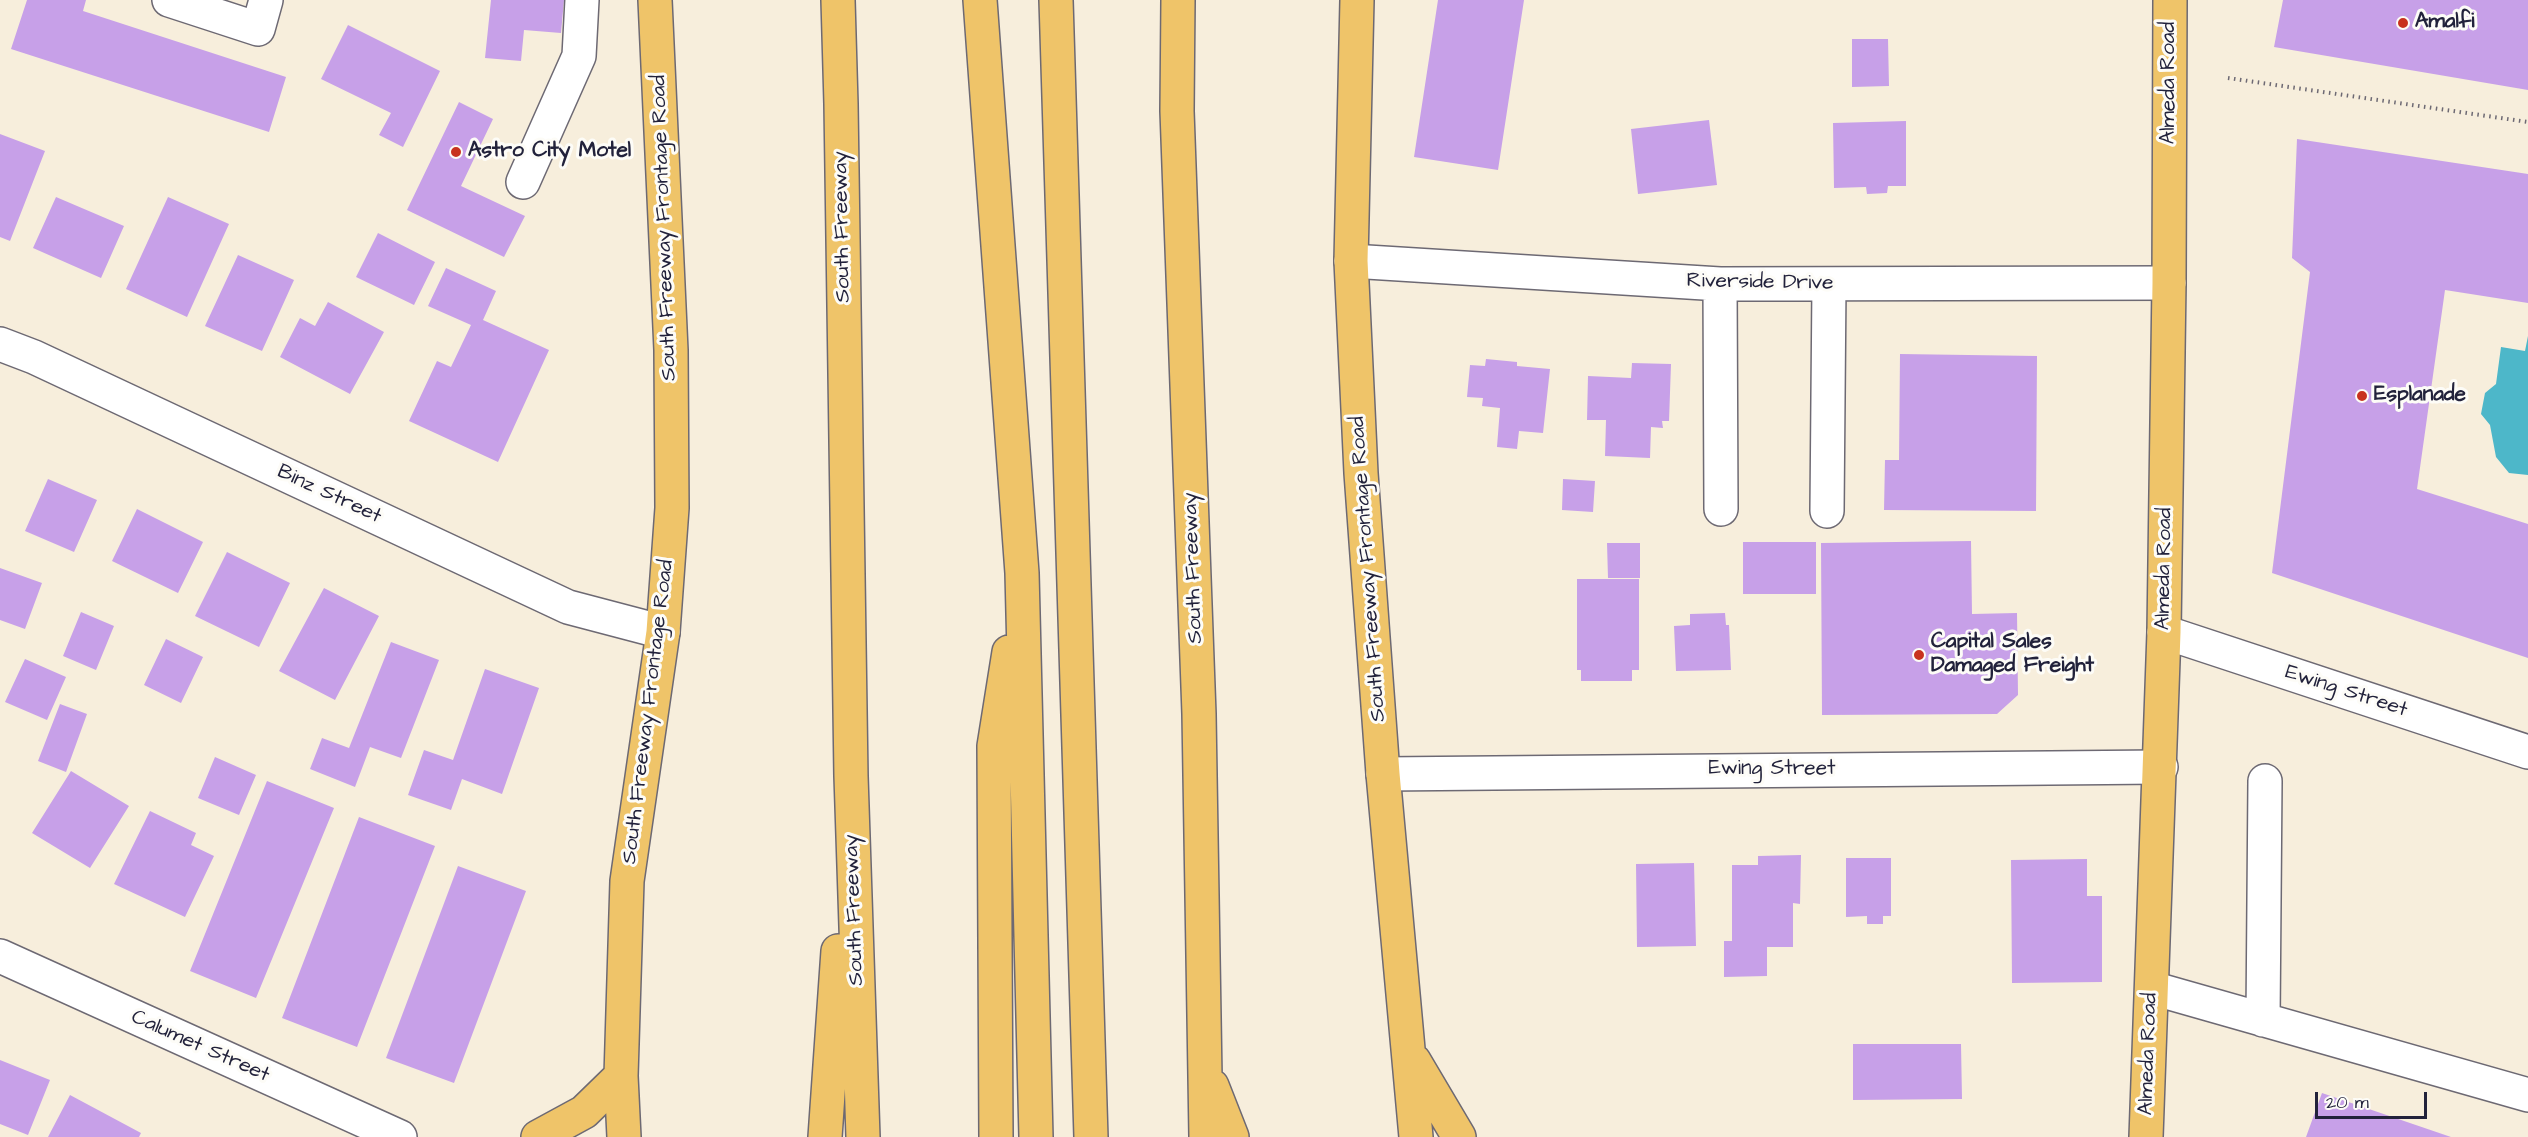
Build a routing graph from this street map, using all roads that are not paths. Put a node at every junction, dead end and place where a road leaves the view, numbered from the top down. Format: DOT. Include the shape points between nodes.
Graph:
graph roads {
  1 [pos="169,0"];
  2 [pos="266,0"];
  3 [pos="582,0"];
  4 [pos="655,0"];
  5 [pos="828,0"];
  6 [pos="838,0"];
  7 [pos="980,0"];
  8 [pos="1056,0"];
  9 [pos="1178,0"];
  10 [pos="1357,0"];
  11 [pos="2170,0"];
  12 [pos="841,104"];
  13 [pos="524,182"];
  14 [pos="1351,261"];
  15 [pos="2169,283"];
  16 [pos="1720,284"];
  17 [pos="1829,284"];
  18 [pos="0,344"];
  19 [pos="1721,509"];
  20 [pos="1827,511"];
  21 [pos="1022,573"];
  22 [pos="663,632"];
  23 [pos="2164,632"];
  24 [pos="2528,752"];
  25 [pos="2161,767"];
  26 [pos="1383,774"];
  27 [pos="851,776"];
  28 [pos="2265,781"];
  29 [pos="0,956"];
  30 [pos="2152,988"];
  31 [pos="2263,1020"];
  32 [pos="1408,1050"];
  33 [pos="1205,1069"];
  34 [pos="621,1076"];
  35 [pos="2528,1095"];
  36 [pos="400,1137"];
  37 [pos="538,1137"];
  38 [pos="624,1137"];
  39 [pos="825,1137"];
  40 [pos="863,1137"];
  41 [pos="996,1137"];
  42 [pos="1036,1137"];
  43 [pos="1091,1137"];
  44 [pos="1206,1137"];
  45 [pos="1232,1137"];
  46 [pos="1416,1137"];
  47 [pos="1459,1137"];
  48 [pos="2146,1137"];
  1 -- 2 [label="street" via="258,29"];
  3 -- 13 [label="street" via="579,56"];
  4 -- 22 [label="main road, South Freeway Frontage Road" via="671,350 672,508"];
  5 -- 12 [label="main road"];
  6 -- 12 [label="main road, South Freeway"];
  7 -- 21 [label="main road"];
  8 -- 43 [label="main road"];
  9 -- 33 [label="main road, South Freeway" via="1177,111 1199,714"];
  10 -- 14 [label="main road, South Freeway Frontage Road"];
  11 -- 15 [label="main road, Almeda Road"];
  12 -- 27 [label="main road, South Freeway"];
  14 -- 16 [label="street, Riverside Drive"];
  14 -- 26 [label="main road, South Freeway Frontage Road" via="1361,473"];
  15 -- 17 [label="street, Riverside Drive"];
  15 -- 23 [label="main road, Almeda Road"];
  16 -- 17 [label="street, Riverside Drive"];
  16 -- 19 [label="street"];
  17 -- 20 [label="street"];
  18 -- 22 [label="street, Binz Street" via="568,607"];
  21 -- 41 [label="main road" via="994,746"];
  21 -- 42 [label="main road"];
  22 -- 34 [label="main road, South Freeway Frontage Road" via="627,881"];
  23 -- 24 [label="street, Ewing Street"];
  23 -- 25 [label="main road, Almeda Road"];
  25 -- 26 [label="street, Ewing Street"];
  25 -- 30 [label="main road, Almeda Road"];
  26 -- 32 [label="main road, South Freeway Frontage Road"];
  27 -- 39 [label="main road"];
  27 -- 40 [label="main road, South Freeway"];
  28 -- 31 [label="street"];
  29 -- 36 [label="street, Calumet Street"];
  30 -- 31 [label="street"];
  30 -- 48 [label="main road, Almeda Road"];
  31 -- 35 [label="street"];
  32 -- 46 [label="main road, South Freeway Frontage Road"];
  32 -- 47 [label="main road"];
  33 -- 44 [label="main road, South Freeway"];
  33 -- 45 [label="main road"];
  34 -- 37 [label="main road" via="584,1112"];
  34 -- 38 [label="main road, South Freeway Frontage Road"];
}
